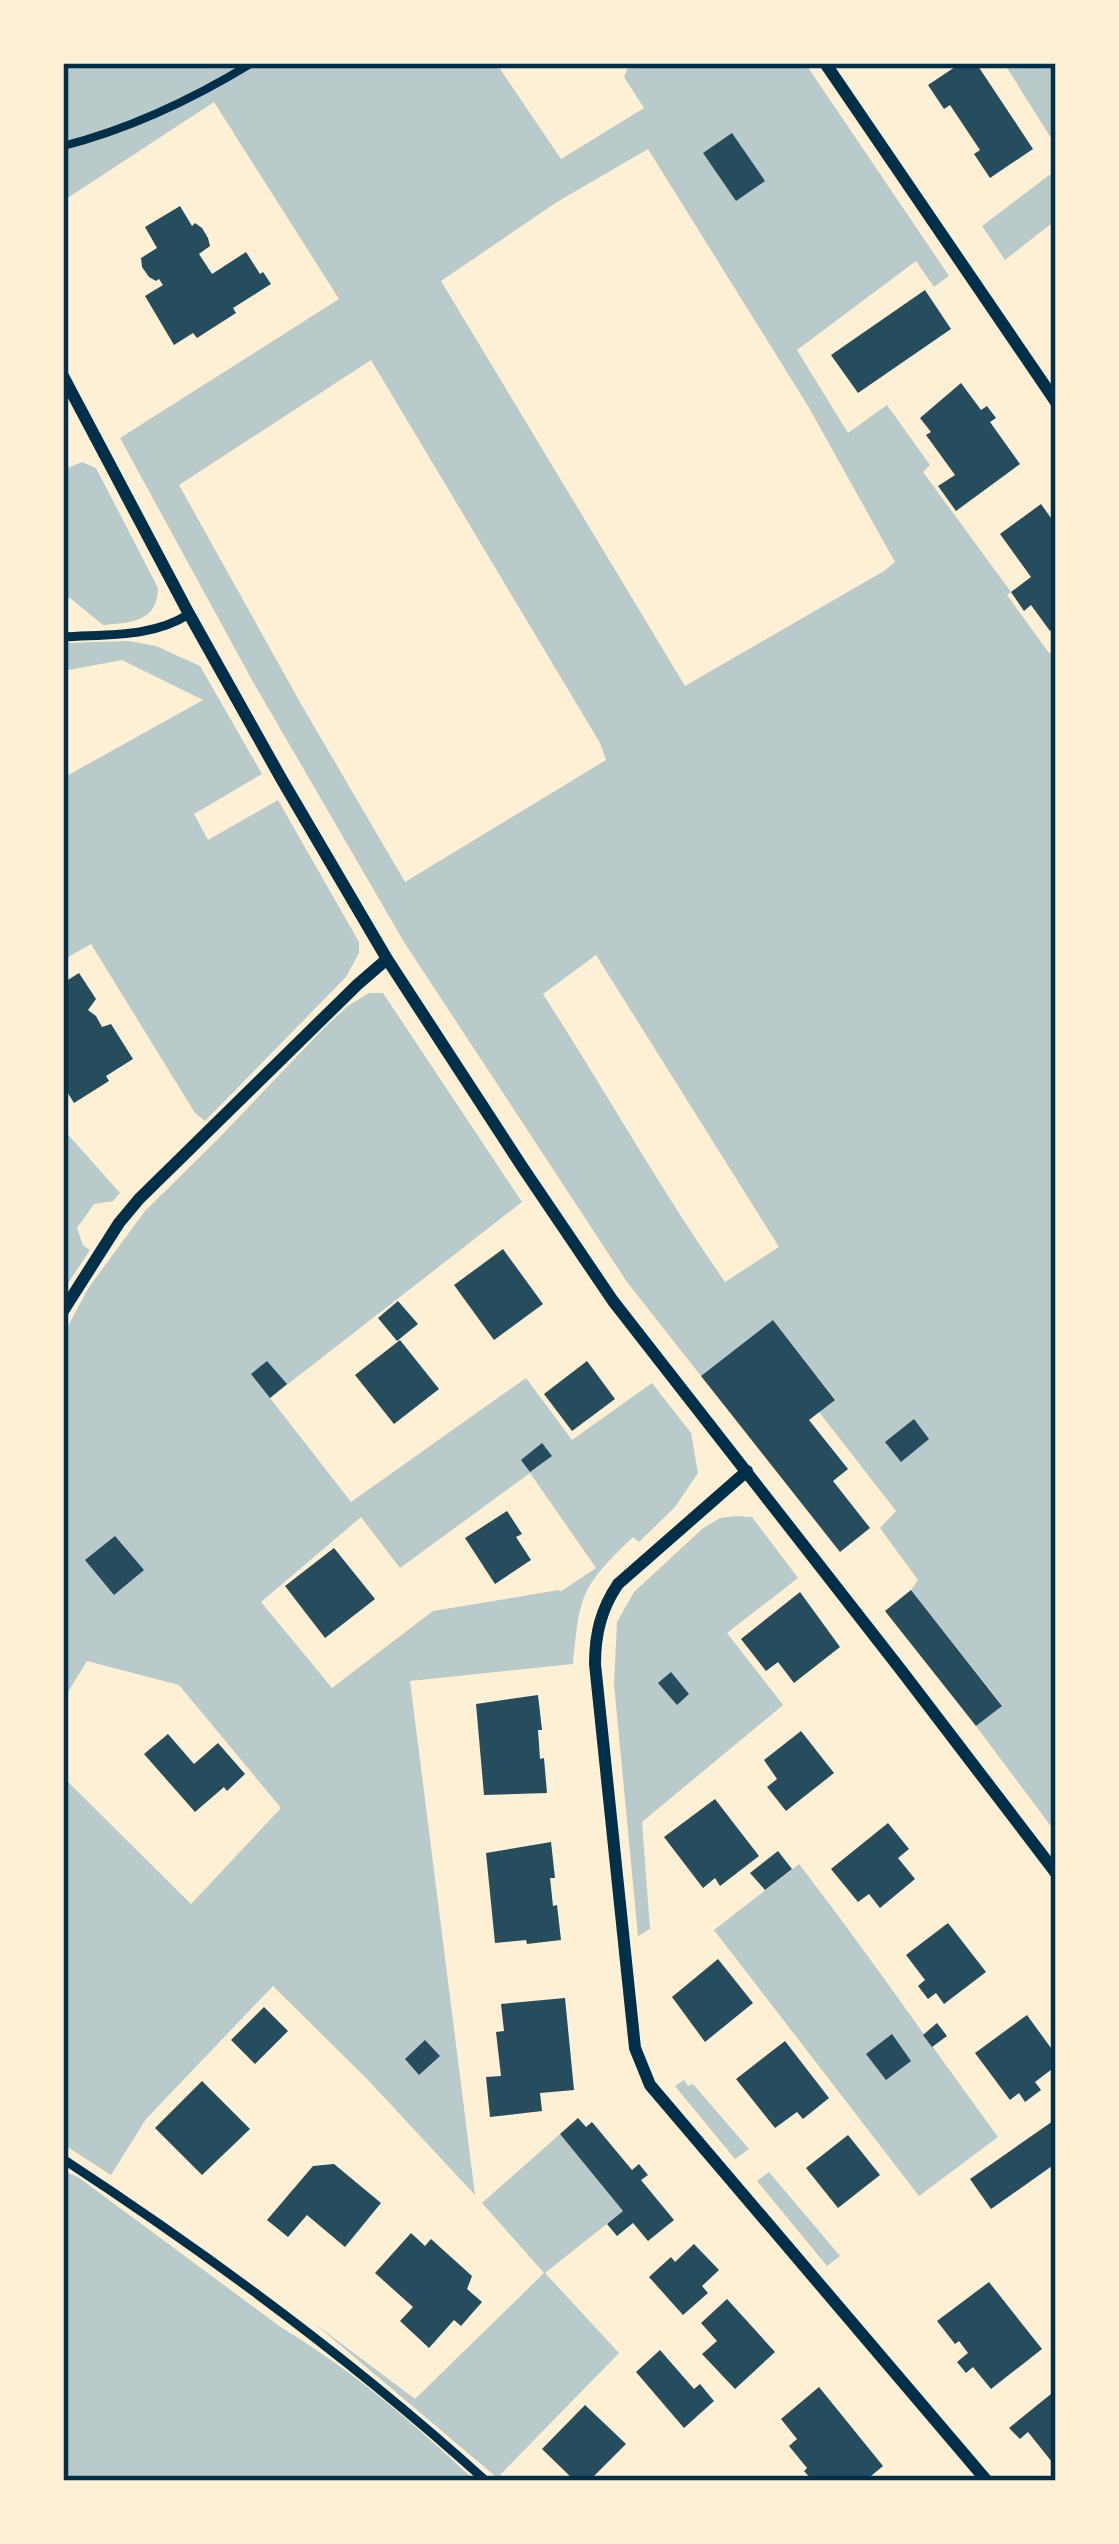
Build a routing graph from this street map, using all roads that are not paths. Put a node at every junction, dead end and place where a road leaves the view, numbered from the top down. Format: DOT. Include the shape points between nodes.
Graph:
graph roads {
  1 [pos="825,63"];
  2 [pos="63,376"];
  3 [pos="1056,402"];
  4 [pos="190,614"];
  5 [pos="63,637"];
  6 [pos="387,958"];
  7 [pos="63,1311"];
  8 [pos="747,1471"];
  9 [pos="1056,1873"];
  10 [pos="63,2159"];
  11 [pos="486,2481"];
  12 [pos="987,2481"];
  1 -- 3 [label="street"];
  2 -- 4 [label="street"];
  4 -- 5 [label="lane" via="152,631"];
  4 -- 6 [label="street"];
  6 -- 7 [label="street" via="139,1199"];
  6 -- 8 [label="street" via="613,1301"];
  8 -- 9 [label="street"];
  8 -- 12 [label="street" via="618,1584 598,1628 635,2048 650,2085"];
  10 -- 11 [label="lane" via="238,2280"];
}
